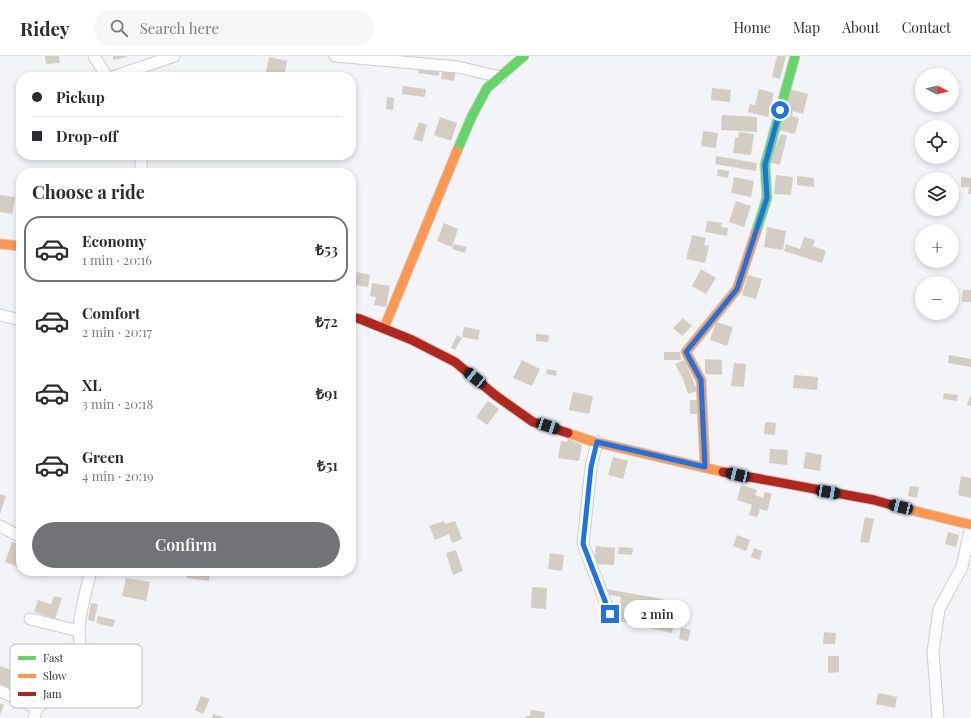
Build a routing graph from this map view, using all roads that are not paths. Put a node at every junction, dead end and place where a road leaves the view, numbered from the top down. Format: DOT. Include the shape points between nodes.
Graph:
graph roads {
  1 [pos="94,56"];
  2 [pos="174,56"];
  3 [pos="335,56"];
  4 [pos="524,56"];
  5 [pos="795,56"];
  6 [pos="104,72"];
  7 [pos="128,72"];
  8 [pos="500,77"];
  9 [pos="0,244"];
  10 [pos="16,246"];
  11 [pos="0,315"];
  12 [pos="356,318"];
  13 [pos="16,319"];
  14 [pos="384,328"];
  15 [pos="597,442"];
  16 [pos="705,467"];
  17 [pos="971,525"];
  18 [pos="0,526"];
  19 [pos="16,534"];
  20 [pos="89,576"];
  21 [pos="610,614"];
  22 [pos="30,619"];
  23 [pos="79,631"];
  24 [pos="80,644"];
  25 [pos="0,691"];
  26 [pos="10,697"];
  27 [pos="938,718"];
  1 -- 6 [label="street"];
  2 -- 7 [label="street"];
  3 -- 8 [label="street" via="458,67"];
  4 -- 8 [label="street"];
  5 -- 16 [label="street" via="765,165 767,198 737,289 686,352 701,380"];
  8 -- 14 [label="street" via="487,88 472,116"];
  9 -- 10 [label="street"];
  11 -- 13 [label="street"];
  12 -- 14 [label="street"];
  14 -- 15 [label="street" via="455,362 533,422"];
  15 -- 16 [label="street"];
  15 -- 21 [label="street" via="591,467 583,544"];
  16 -- 17 [label="street" via="874,500"];
  17 -- 27 [label="street" via="962,567 939,609 933,652"];
  18 -- 19 [label="street"];
  20 -- 23 [label="street"];
  22 -- 23 [label="street"];
  23 -- 24 [label="street"];
  25 -- 26 [label="street"];
}
